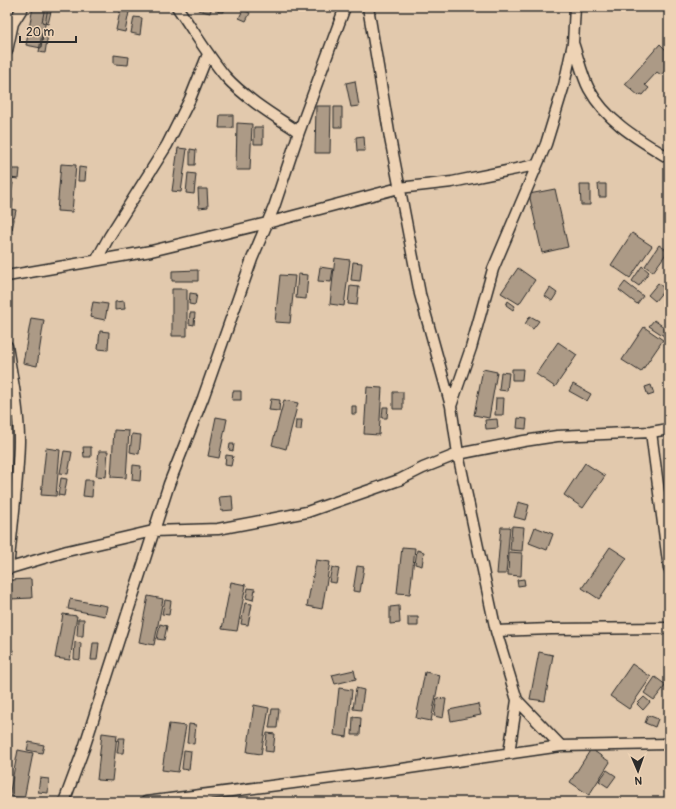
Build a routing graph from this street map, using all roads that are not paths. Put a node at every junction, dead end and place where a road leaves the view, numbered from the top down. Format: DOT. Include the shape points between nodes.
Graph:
graph roads {
  1 [pos="22,7"];
  2 [pos="177,7"];
  3 [pos="344,7"];
  4 [pos="368,7"];
  5 [pos="575,7"];
  6 [pos="7,13"];
  7 [pos="13,23"];
  8 [pos="572,43"];
  9 [pos="7,51"];
  10 [pos="208,54"];
  11 [pos="299,132"];
  12 [pos="669,158"];
  13 [pos="536,165"];
  14 [pos="399,188"];
  15 [pos="267,222"];
  16 [pos="97,259"];
  17 [pos="7,276"];
  18 [pos="7,346"];
  19 [pos="452,406"];
  20 [pos="669,429"];
  21 [pos="651,432"];
  22 [pos="458,454"];
  23 [pos="153,531"];
  24 [pos="7,569"];
  25 [pos="669,569"];
  26 [pos="669,628"];
  27 [pos="496,631"];
  28 [pos="517,700"];
  29 [pos="669,744"];
  30 [pos="561,746"];
  31 [pos="509,754"];
  32 [pos="64,802"];
  33 [pos="146,802"];
  1 -- 7 [label="lane"];
  2 -- 10 [label="lane"];
  3 -- 11 [label="lane"];
  4 -- 14 [label="lane"];
  5 -- 8 [label="lane"];
  6 -- 7 [label="lane"];
  7 -- 9 [label="lane"];
  8 -- 12 [label="lane" via="588,88 607,115 632,135"];
  8 -- 13 [label="lane" via="564,85 546,144"];
  10 -- 11 [label="lane" via="226,77 256,104"];
  10 -- 16 [label="lane" via="190,99 167,145"];
  11 -- 15 [label="lane"];
  13 -- 14 [label="lane" via="452,182"];
  13 -- 19 [label="lane" via="493,269"];
  14 -- 15 [label="lane"];
  14 -- 19 [label="lane" via="420,294"];
  15 -- 16 [label="lane" via="151,251"];
  15 -- 23 [label="lane"];
  16 -- 17 [label="lane"];
  18 -- 24 [label="lane" via="16,399 19,440 16,500"];
  19 -- 22 [label="lane"];
  20 -- 21 [label="lane"];
  21 -- 22 [label="lane" via="557,436"];
  21 -- 25 [label="lane"];
  22 -- 23 [label="lane" via="399,480 307,512 218,529"];
  22 -- 27 [label="lane"];
  23 -- 24 [label="lane" via="67,551"];
  23 -- 32 [label="lane" via="84,748"];
  26 -- 27 [label="lane"];
  27 -- 28 [label="lane"];
  28 -- 30 [label="lane"];
  28 -- 31 [label="lane"];
  29 -- 30 [label="lane"];
  30 -- 31 [label="lane"];
  31 -- 33 [label="lane"];
}
